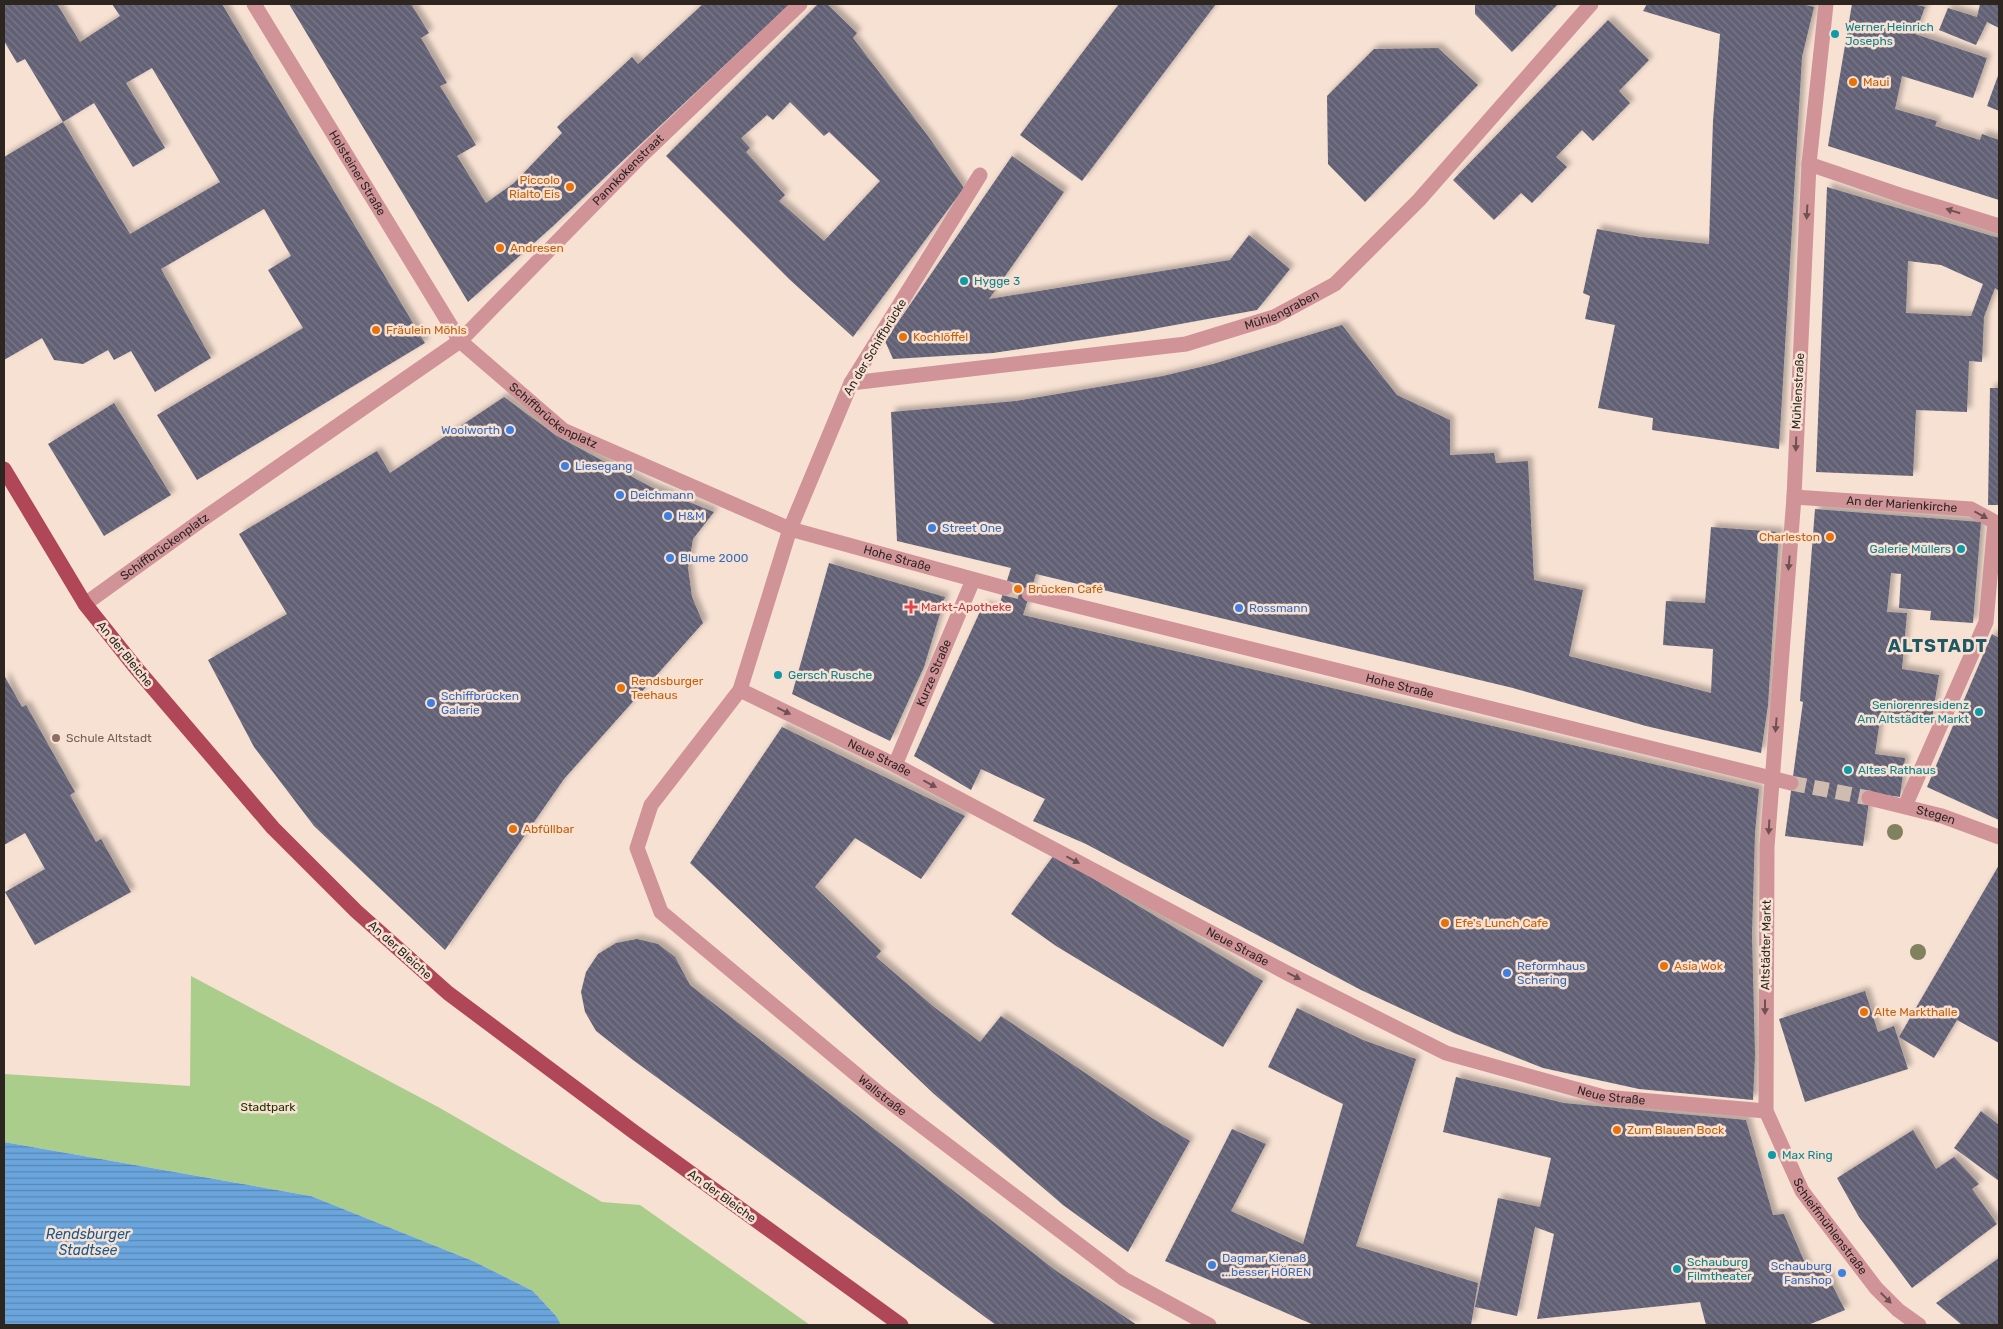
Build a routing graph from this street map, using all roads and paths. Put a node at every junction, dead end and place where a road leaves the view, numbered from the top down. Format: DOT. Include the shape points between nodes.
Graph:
graph roads {
  1 [pos="254,4"];
  2 [pos="800,4"];
  3 [pos="1591,4"];
  4 [pos="1826,4"];
  5 [pos="1810,164"];
  6 [pos="980,175"];
  7 [pos="1999,226"];
  8 [pos="460,341"];
  9 [pos="850,383"];
  10 [pos="4,469"];
  11 [pos="1794,497"];
  12 [pos="790,529"];
  13 [pos="973,580"];
  14 [pos="1004,588"];
  15 [pos="1030,594"];
  16 [pos="85,604"];
  17 [pos="1993,625"];
  18 [pos="740,690"];
  19 [pos="895,765"];
  20 [pos="1772,779"];
  21 [pos="1791,783"];
  22 [pos="1869,798"];
  23 [pos="1905,806"];
  24 [pos="1999,837"];
  25 [pos="1766,1111"];
  26 [pos="901,1325"];
  27 [pos="1209,1325"];
  28 [pos="1919,1325"];
  1 -- 8 [label="street, Holsteiner Straße"];
  2 -- 8 [label="street, Pannkokenstraat" via="641,156"];
  3 -- 9 [label="street, Mühlengraben" via="1419,200 1335,284 1274,317 1186,344"];
  4 -- 5 [label="street, Mühlenstraße"];
  7 -- 5 [label="street, one-way"];
  5 -- 11 [label="street, Mühlenstraße, one-way"];
  6 -- 9 [label="street, An der Schiffbrücke"];
  8 -- 12 [label="street, Schiffbrückenplatz" via="563,430"];
  8 -- 16 [label="street, Schiffbrückenplatz"];
  9 -- 12 [label="street, An der Schiffbrücke"];
  10 -- 16 [label="main road, An der Bleiche"];
  11 -- 17 [label="street, An der Marienkirche, one-way" via="1971,509 1995,522"];
  11 -- 20 [label="street, Mühlenstraße, one-way"];
  12 -- 13 [label="street, Hohe Straße"];
  12 -- 18 [label="street"];
  13 -- 14 [label="street, Hohe Straße"];
  13 -- 19 [label="street, Kurze Straße"];
  15 -- 20 [label="street, Hohe Straße"];
  16 -- 26 [label="main road, An der Bleiche" via="177,718 273,828 398,950 448,993 634,1132"];
  17 -- 23 [label="street, An der Marienkirche"];
  18 -- 19 [label="street, Neue Straße, one-way"];
  18 -- 27 [label="street, Wallstraße" via="651,805 637,848 661,912 881,1095 1124,1280"];
  19 -- 25 [label="street, Neue Straße, one-way" via="1289,974 1446,1053 1604,1097"];
  20 -- 21 [label="street"];
  20 -- 25 [label="street, Altstädter Markt, one-way" via="1767,847"];
  22 -- 23 [label="street, Stegen"];
  23 -- 24 [label="street, Stegen"];
  25 -- 28 [label="street, Schleifmühlenstraße, one-way" via="1802,1191 1876,1288"];
}
